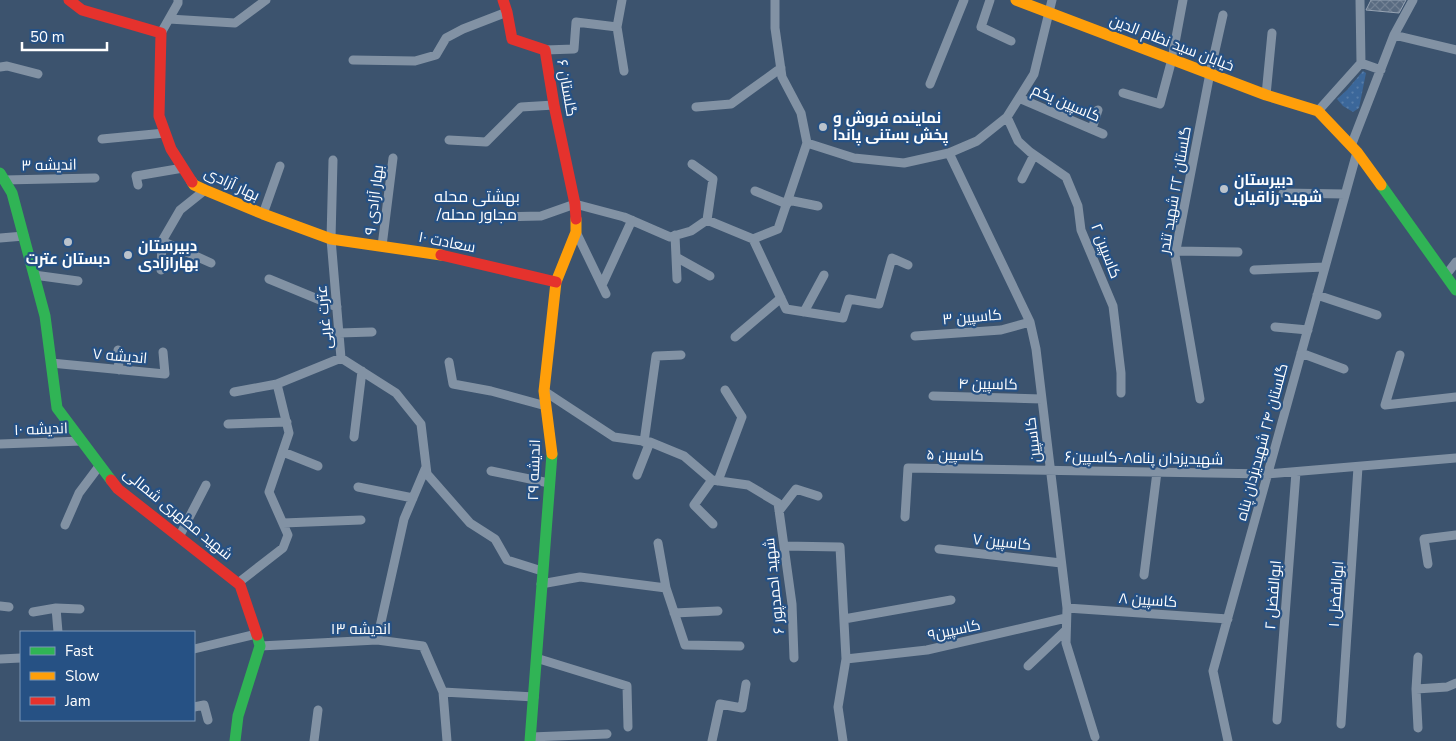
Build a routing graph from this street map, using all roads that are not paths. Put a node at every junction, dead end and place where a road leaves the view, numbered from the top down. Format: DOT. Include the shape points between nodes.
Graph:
graph roads {
  1 [pos="69,0"];
  2 [pos="178,0"];
  3 [pos="266,0"];
  4 [pos="503,0"];
  5 [pos="622,0"];
  6 [pos="775,0"];
  7 [pos="964,0"];
  8 [pos="990,0"];
  9 [pos="1016,0"];
  10 [pos="1052,0"];
  11 [pos="1183,0"];
  12 [pos="1360,0"];
  13 [pos="1414,0"];
  14 [pos="507,12"];
  15 [pos="1048,12"];
  16 [pos="1223,15"];
  17 [pos="169,19"];
  18 [pos="617,27"];
  19 [pos="161,33"];
  20 [pos="1272,33"];
  21 [pos="1394,35"];
  22 [pos="1011,41"];
  23 [pos="545,50"];
  24 [pos="1456,50"];
  25 [pos="1172,59"];
  26 [pos="353,60"];
  27 [pos="1361,63"];
  28 [pos="3,67"];
  29 [pos="781,68"];
  30 [pos="1381,70"];
  31 [pos="624,71"];
  32 [pos="1210,73"];
  33 [pos="38,74"];
  34 [pos="930,84"];
  35 [pos="1123,93"];
  36 [pos="1266,95"];
  37 [pos="1019,98"];
  38 [pos="554,105"];
  39 [pos="696,107"];
  40 [pos="1098,110"];
  41 [pos="1318,111"];
  42 [pos="1007,118"];
  43 [pos="1092,129"];
  44 [pos="165,133"];
  45 [pos="1103,134"];
  46 [pos="102,139"];
  47 [pos="449,140"];
  48 [pos="807,142"];
  49 [pos="1354,149"];
  50 [pos="949,153"];
  51 [pos="1034,155"];
  52 [pos="393,158"];
  53 [pos="332,160"];
  54 [pos="692,164"];
  55 [pos="280,166"];
  56 [pos="183,168"];
  57 [pos="2,177"];
  58 [pos="95,178"];
  59 [pos="1022,179"];
  60 [pos="138,186"];
  61 [pos="205,190"];
  62 [pos="755,191"];
  63 [pos="1283,192"];
  64 [pos="1345,194"];
  65 [pos="787,202"];
  66 [pos="575,204"];
  67 [pos="818,206"];
  68 [pos="263,214"];
  69 [pos="503,217"];
  70 [pos="632,220"];
  71 [pos="706,220"];
  72 [pos="576,232"];
  73 [pos="675,235"];
  74 [pos="24,236"];
  75 [pos="0,238"];
  76 [pos="331,239"];
  77 [pos="753,239"];
  78 [pos="162,242"];
  79 [pos="382,246"];
  80 [pos="1176,251"];
  81 [pos="1238,252"];
  82 [pos="676,257"];
  83 [pos="1456,262"];
  84 [pos="211,263"];
  85 [pos="908,265"];
  86 [pos="1325,267"];
  87 [pos="161,270"];
  88 [pos="1254,270"];
  89 [pos="34,275"];
  90 [pos="824,275"];
  91 [pos="1446,275"];
  92 [pos="710,276"];
  93 [pos="269,279"];
  94 [pos="677,279"];
  95 [pos="78,281"];
  96 [pos="556,282"];
  97 [pos="602,285"];
  98 [pos="1456,290"];
  99 [pos="606,294"];
  100 [pos="1317,295"];
  101 [pos="781,298"];
  102 [pos="337,307"];
  103 [pos="804,312"];
  104 [pos="1377,315"];
  105 [pos="1030,322"];
  106 [pos="1275,327"];
  107 [pos="1308,330"];
  108 [pos="372,332"];
  109 [pos="339,333"];
  110 [pos="915,336"];
  111 [pos="735,337"];
  112 [pos="118,350"];
  113 [pos="163,352"];
  114 [pos="1302,353"];
  115 [pos="681,355"];
  116 [pos="1400,355"];
  117 [pos="341,358"];
  118 [pos="449,362"];
  119 [pos="51,363"];
  120 [pos="1344,369"];
  121 [pos="119,370"];
  122 [pos="362,371"];
  123 [pos="277,384"];
  124 [pos="725,390"];
  125 [pos="544,391"];
  126 [pos="234,392"];
  127 [pos="1121,393"];
  128 [pos="933,396"];
  129 [pos="1456,397"];
  130 [pos="1042,399"];
  131 [pos="1200,399"];
  132 [pos="546,406"];
  133 [pos="287,422"];
  134 [pos="228,424"];
  135 [pos="354,438"];
  136 [pos="82,442"];
  137 [pos="647,442"];
  138 [pos="0,444"];
  139 [pos="283,452"];
  140 [pos="1456,458"];
  141 [pos="100,465"];
  142 [pos="318,466"];
  143 [pos="1358,466"];
  144 [pos="427,470"];
  145 [pos="1050,470"];
  146 [pos="491,471"];
  147 [pos="1157,472"];
  148 [pos="1296,472"];
  149 [pos="1268,474"];
  150 [pos="637,475"];
  151 [pos="715,480"];
  152 [pos="549,483"];
  153 [pos="206,485"];
  154 [pos="358,487"];
  155 [pos="818,496"];
  156 [pos="413,498"];
  157 [pos="779,511"];
  158 [pos="905,517"];
  159 [pos="361,520"];
  160 [pos="283,523"];
  161 [pos="713,524"];
  162 [pos="65,525"];
  163 [pos="1456,535"];
  164 [pos="179,537"];
  165 [pos="658,543"];
  166 [pos="784,546"];
  167 [pos="939,549"];
  168 [pos="1061,563"];
  169 [pos="1428,564"];
  170 [pos="542,571"];
  171 [pos="1144,575"];
  172 [pos="238,583"];
  173 [pos="541,584"];
  174 [pos="666,588"];
  175 [pos="951,600"];
  176 [pos="56,608"];
  177 [pos="1067,608"];
  178 [pos="80,609"];
  179 [pos="718,611"];
  180 [pos="33,612"];
  181 [pos="674,613"];
  182 [pos="1066,618"];
  183 [pos="844,619"];
  184 [pos="1228,619"];
  185 [pos="1066,630"];
  186 [pos="58,631"];
  187 [pos="256,634"];
  188 [pos="377,640"];
  189 [pos="260,646"];
  190 [pos="740,646"];
  191 [pos="195,649"];
  192 [pos="1418,657"];
  193 [pos="20,658"];
  194 [pos="536,658"];
  195 [pos="794,658"];
  196 [pos="0,659"];
  197 [pos="846,659"];
  198 [pos="1028,666"];
  199 [pos="1456,683"];
  200 [pos="746,684"];
  201 [pos="1416,689"];
  202 [pos="443,692"];
  203 [pos="534,696"];
  204 [pos="195,707"];
  205 [pos="318,710"];
  206 [pos="208,720"];
  207 [pos="1277,720"];
  208 [pos="1341,724"];
  209 [pos="628,727"];
  210 [pos="1418,728"];
  211 [pos="607,734"];
  212 [pos="1095,737"];
  213 [pos="531,739"];
  214 [pos="235,741"];
  215 [pos="314,741"];
  216 [pos="447,741"];
  217 [pos="712,741"];
  218 [pos="843,741"];
  219 [pos="1228,741"];
  1 -- 19 [label="street" via="82,10"];
  2 -- 17 [label="street"];
  3 -- 17 [label="street" via="235,23"];
  4 -- 14 [label="street, گلستان ۶"];
  5 -- 18 [label="street"];
  6 -- 29 [label="street"];
  7 -- 34 [label="street"];
  8 -- 22 [label="street" via="982,27"];
  9 -- 15 [label="street, خیابان سید نظام الدین"];
  10 -- 15 [label="street"];
  11 -- 25 [label="street"];
  12 -- 27 [label="street"];
  13 -- 21 [label="street, گلستان ۲۴ شهیدیزدان پناه"];
  14 -- 23 [label="street, گلستان ۶" via="512,39"];
  14 -- 26 [label="street" via="446,38 436,55 415,61"];
  15 -- 25 [label="street, خیابان سید نظام الدین"];
  15 -- 37 [label="street" via="1034,74"];
  16 -- 32 [label="street, گلستان ۲۲ شهید تندر"];
  17 -- 19 [label="street"];
  18 -- 23 [label="street" via="576,22 574,48"];
  18 -- 31 [label="street"];
  19 -- 44 [label="street, بهار آزادی" via="158,116"];
  20 -- 36 [label="street"];
  21 -- 24 [label="street"];
  21 -- 30 [label="street, گلستان ۲۴ شهیدیزدان پناه"];
  23 -- 38 [label="street, گلستان ۶"];
  25 -- 32 [label="street, خیابان سید نظام الدین"];
  25 -- 35 [label="street" via="1160,104"];
  27 -- 30 [label="street"];
  27 -- 41 [label="street"];
  28 -- 33 [label="street"];
  29 -- 39 [label="street" via="731,104"];
  29 -- 48 [label="street" via="782,77 802,113"];
  30 -- 49 [label="street, گلستان ۲۴ شهیدیزدان پناه"];
  32 -- 36 [label="street, خیابان سید نظام الدین"];
  32 -- 80 [label="street, گلستان ۲۲ شهید تندر"];
  36 -- 41 [label="street, خیابان سید نظام الدین"];
  37 -- 42 [label="street"];
  37 -- 43 [label="street, کاسپین یکم"];
  38 -- 47 [label="street" via="521,107 486,142"];
  38 -- 66 [label="street, گلستان ۶"];
  40 -- 43 [label="street"];
  41 -- 49 [label="street"];
  42 -- 50 [label="street" via="977,141"];
  42 -- 51 [label="street, کاسپین ۲" via="1018,141"];
  43 -- 45 [label="street, کاسپین یکم"];
  44 -- 46 [label="street"];
  44 -- 56 [label="street, بهار آزادی"];
  48 -- 50 [label="street" via="854,158 904,164"];
  48 -- 65 [label="street"];
  49 -- 64 [label="street, گلستان ۲۴ شهیدیزدان پناه"];
  49 -- 91 [label="street"];
  50 -- 105 [label="street, کاسپین"];
  51 -- 59 [label="street"];
  51 -- 127 [label="street, کاسپین ۲" via="1066,176 1078,206 1081,230 1113,306"];
  52 -- 79 [label="street, بهار آزادی ۹"];
  53 -- 76 [label="street, عترت غربی"];
  54 -- 71 [label="street" via="712,179"];
  55 -- 68 [label="street"];
  56 -- 60 [label="street" via="136,176"];
  56 -- 61 [label="street, بهار آزادی" via="194,184"];
  57 -- 58 [label="street, اندیشه ۳"];
  57 -- 74 [label="street, شهید مطهری شمالی" via="12,193"];
  61 -- 68 [label="street, بهار آزادی"];
  61 -- 78 [label="street" via="180,210"];
  62 -- 65 [label="street"];
  63 -- 64 [label="street"];
  64 -- 86 [label="street, گلستان ۲۴ شهیدیزدان پناه"];
  65 -- 67 [label="street"];
  65 -- 77 [label="street" via="778,229"];
  66 -- 69 [label="street" via="541,216"];
  66 -- 70 [label="street"];
  66 -- 72 [label="street, اندیشه ۲۹"];
  68 -- 76 [label="street, بهار آزادی"];
  70 -- 73 [label="street" via="670,237"];
  70 -- 97 [label="street"];
  71 -- 73 [label="street" via="691,231"];
  71 -- 77 [label="street"];
  72 -- 96 [label="street, اندیشه ۲۹"];
  72 -- 97 [label="street"];
  73 -- 82 [label="street"];
  74 -- 75 [label="street"];
  74 -- 89 [label="street, شهید مطهری شمالی"];
  76 -- 79 [label="street, سعادت ۱۰"];
  76 -- 102 [label="street, عترت غربی"];
  77 -- 101 [label="street"];
  78 -- 84 [label="street"];
  78 -- 87 [label="street"];
  79 -- 96 [label="street, سعادت ۱۰" via="440,255"];
  80 -- 81 [label="street"];
  80 -- 131 [label="street, گلستان ۲۲ شهید تندر"];
  82 -- 92 [label="street"];
  82 -- 94 [label="street"];
  83 -- 91 [label="street"];
  85 -- 103 [label="street" via="892,258 879,304 849,299 843,318"];
  86 -- 88 [label="street"];
  86 -- 100 [label="street, گلستان ۲۴ شهیدیزدان پناه"];
  89 -- 95 [label="street"];
  89 -- 119 [label="street, شهید مطهری شمالی"];
  90 -- 103 [label="street"];
  91 -- 98 [label="street"];
  93 -- 102 [label="street"];
  96 -- 125 [label="street, اندیشه ۲۹"];
  97 -- 99 [label="street"];
  100 -- 104 [label="street"];
  100 -- 107 [label="street, گلستان ۲۴ شهیدیزدان پناه"];
  101 -- 103 [label="street" via="786,308"];
  101 -- 111 [label="street"];
  102 -- 109 [label="street, عترت غربی"];
  105 -- 110 [label="street, کاسپین ۳" via="1001,330"];
  105 -- 130 [label="street, کاسپین"];
  106 -- 107 [label="street"];
  107 -- 114 [label="street, گلستان ۲۴ شهیدیزدان پناه"];
  108 -- 109 [label="street"];
  109 -- 117 [label="street, عترت غربی"];
  112 -- 121 [label="street"];
  113 -- 121 [label="street, اندیشه ۷" via="165,374"];
  114 -- 120 [label="street"];
  114 -- 149 [label="street, گلستان ۲۴ شهیدیزدان پناه"];
  115 -- 137 [label="street" via="656,356"];
  116 -- 129 [label="street" via="1385,405"];
  117 -- 122 [label="street, عترت غربی"];
  117 -- 123 [label="street"];
  118 -- 132 [label="street" via="453,384"];
  119 -- 121 [label="street, اندیشه ۷"];
  119 -- 136 [label="street, شهید مطهری شمالی" via="56,408"];
  122 -- 135 [label="street"];
  122 -- 144 [label="street, عترت غربی" via="396,393 421,424"];
  123 -- 126 [label="street"];
  123 -- 133 [label="street"];
  124 -- 151 [label="street" via="742,417"];
  125 -- 132 [label="street, اندیشه ۲۹"];
  125 -- 137 [label="street" via="614,437"];
  128 -- 130 [label="street, کاسپین ۴"];
  130 -- 145 [label="street, کاسپین"];
  132 -- 152 [label="street, اندیشه ۲۹" via="552,449"];
  133 -- 134 [label="street"];
  133 -- 139 [label="street" via="289,433"];
  136 -- 138 [label="street, اندیشه ۱۰"];
  136 -- 141 [label="street, شهید مطهری شمالی"];
  137 -- 150 [label="street"];
  137 -- 151 [label="street" via="684,456"];
  139 -- 142 [label="street"];
  139 -- 160 [label="street" via="269,492"];
  140 -- 143 [label="street, شهیدیزدان پناه۸-کاسپین۶"];
  141 -- 162 [label="street" via="79,493"];
  141 -- 164 [label="street, شهید مطهری شمالی" via="118,489"];
  143 -- 148 [label="street, شهیدیزدان پناه۸-کاسپین۶"];
  143 -- 208 [label="street, ابوالفضل ۱"];
  144 -- 156 [label="street"];
  144 -- 170 [label="street" via="470,523 495,539 507,560"];
  145 -- 147 [label="street, شهیدیزدان پناه۸-کاسپین۶"];
  145 -- 158 [label="street, کاسپین ۵" via="908,468"];
  145 -- 168 [label="street, کاسپین"];
  146 -- 152 [label="street"];
  147 -- 149 [label="street, شهیدیزدان پناه۸-کاسپین۶"];
  147 -- 171 [label="street"];
  148 -- 149 [label="street, شهیدیزدان پناه۸-کاسپین۶"];
  148 -- 207 [label="street, ابوالفضل ۲"];
  149 -- 184 [label="street, گلستان ۲۴ شهیدیزدان پناه"];
  151 -- 157 [label="street" via="748,485 778,503"];
  151 -- 161 [label="street" via="694,505"];
  152 -- 170 [label="street, اندیشه ۲۹"];
  153 -- 164 [label="street"];
  154 -- 156 [label="street"];
  155 -- 157 [label="street" via="796,489"];
  156 -- 188 [label="street" via="404,519"];
  157 -- 166 [label="street, شهید احمدپور ۶"];
  159 -- 160 [label="street"];
  160 -- 172 [label="street" via="288,535 283,548"];
  163 -- 169 [label="street" via="1424,539"];
  164 -- 172 [label="street, شهید مطهری شمالی"];
  165 -- 174 [label="street"];
  166 -- 183 [label="street" via="840,547"];
  166 -- 195 [label="street, شهید احمدپور ۶" via="792,604"];
  167 -- 168 [label="street, کاسپین ۷"];
  168 -- 177 [label="street, کاسپین"];
  170 -- 173 [label="street, اندیشه ۲۹"];
  172 -- 187 [label="street"];
  173 -- 174 [label="street" via="580,578"];
  173 -- 194 [label="street, اندیشه ۲۹"];
  174 -- 181 [label="street"];
  175 -- 183 [label="street"];
  176 -- 178 [label="street"];
  176 -- 180 [label="street"];
  176 -- 186 [label="street"];
  177 -- 182 [label="street, کاسپین"];
  177 -- 184 [label="street, کاسپین ۸"];
  179 -- 181 [label="street"];
  181 -- 190 [label="street" via="685,645"];
  182 -- 185 [label="street, کاسپین"];
  182 -- 197 [label="street, کاسپین۹" via="927,650"];
  183 -- 197 [label="street"];
  184 -- 219 [label="street, گلستان ۲۴ شهیدیزدان پناه" via="1213,672"];
  185 -- 198 [label="street"];
  185 -- 212 [label="street, کاسپین" via="1066,643"];
  187 -- 189 [label="street"];
  187 -- 191 [label="street"];
  188 -- 189 [label="street, اندیشه ۱۳"];
  188 -- 202 [label="street, اندیشه ۱۳" via="423,646"];
  189 -- 214 [label="street" via="238,716"];
  192 -- 201 [label="street"];
  193 -- 196 [label="street"];
  194 -- 203 [label="street, اندیشه ۲۹"];
  194 -- 209 [label="street" via="627,686"];
  197 -- 218 [label="street" via="838,707"];
  199 -- 201 [label="street" via="1447,687"];
  200 -- 217 [label="street" via="742,708 720,704"];
  201 -- 210 [label="street"];
  202 -- 203 [label="street"];
  202 -- 216 [label="street, اندیشه ۱۳"];
  203 -- 213 [label="street, اندیشه ۲۹"];
  204 -- 206 [label="street" via="204,705"];
  205 -- 215 [label="street"];
  211 -- 213 [label="street"];
}
